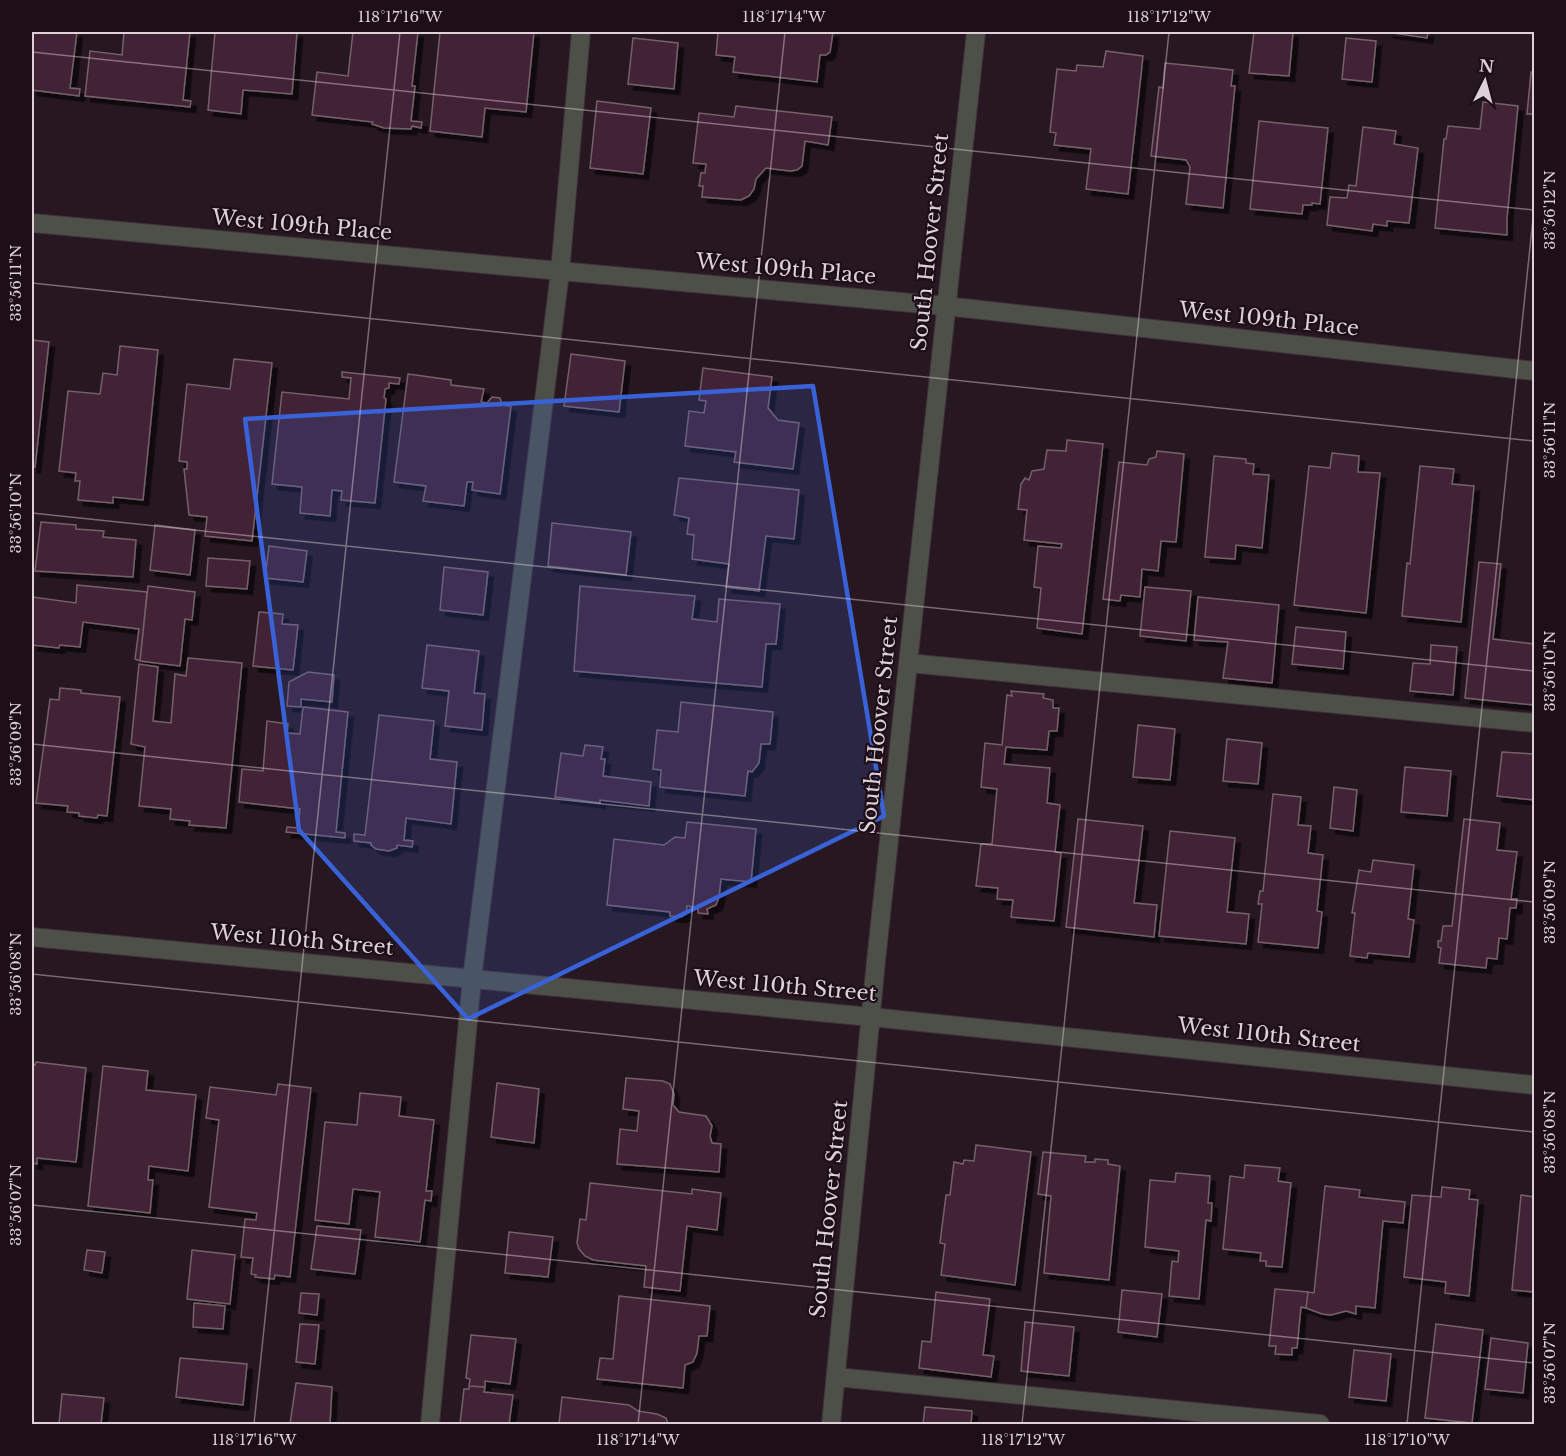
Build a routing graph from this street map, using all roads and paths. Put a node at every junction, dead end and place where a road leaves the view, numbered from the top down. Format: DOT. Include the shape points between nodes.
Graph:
graph roads {
  1 [pos="582,32"];
  2 [pos="976,32"];
  3 [pos="32,223"];
  4 [pos="560,272"];
  5 [pos="945,306"];
  6 [pos="1534,371"];
  7 [pos="908,663"];
  8 [pos="1534,723"];
  9 [pos="32,937"];
  10 [pos="472,979"];
  11 [pos="871,1017"];
  12 [pos="1534,1085"];
  13 [pos="836,1377"];
  14 [pos="430,1425"];
  15 [pos="831,1425"];
  16 [pos="1320,1425"];
  1 -- 4 [label="street"];
  2 -- 5 [label="street, South Hoover Street"];
  3 -- 4 [label="street, West 109th Place"];
  4 -- 5 [label="street, West 109th Place"];
  4 -- 10 [label="street"];
  5 -- 6 [label="street, West 109th Place"];
  5 -- 7 [label="street, South Hoover Street"];
  7 -- 8 [label="street"];
  7 -- 11 [label="street, South Hoover Street"];
  9 -- 10 [label="street, West 110th Street"];
  10 -- 11 [label="street, West 110th Street"];
  10 -- 14 [label="street"];
  11 -- 12 [label="street, West 110th Street"];
  11 -- 13 [label="street, South Hoover Street"];
  13 -- 15 [label="street, South Hoover Street"];
  13 -- 16 [label="street"];
}
